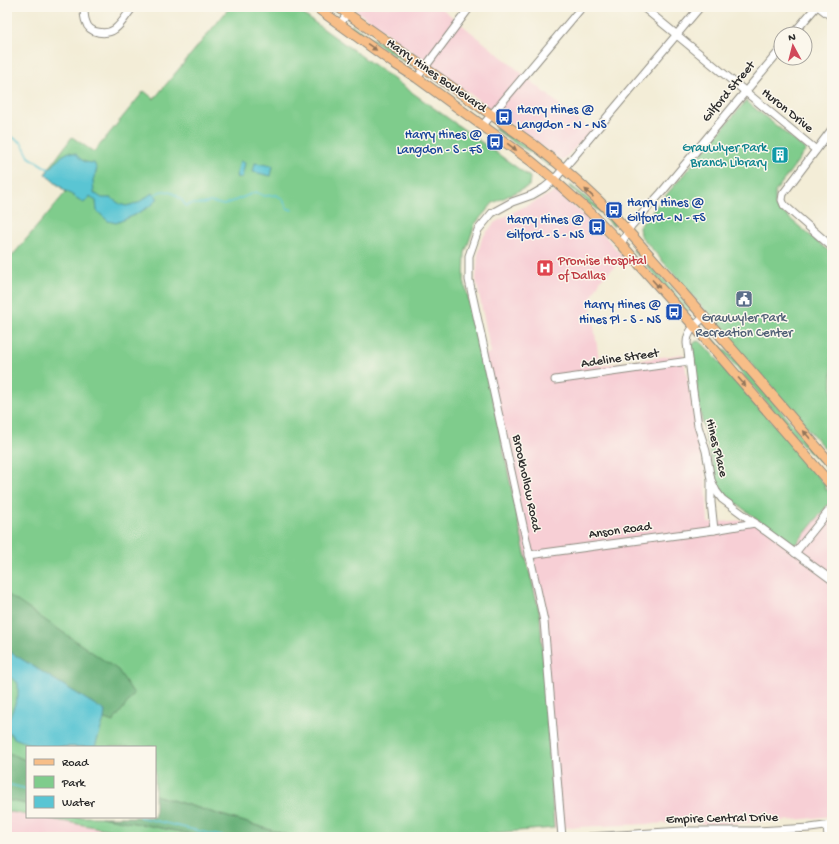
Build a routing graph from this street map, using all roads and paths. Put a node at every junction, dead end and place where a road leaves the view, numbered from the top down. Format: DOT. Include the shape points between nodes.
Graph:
graph roads {
  1 [pos="84,7"];
  2 [pos="133,7"];
  3 [pos="316,7"];
  4 [pos="338,7"];
  5 [pos="470,7"];
  6 [pos="582,7"];
  7 [pos="643,7"];
  8 [pos="700,7"];
  9 [pos="816,7"];
  10 [pos="819,7"];
  11 [pos="350,11"];
  12 [pos="832,17"];
  13 [pos="340,24"];
  14 [pos="801,26"];
  15 [pos="677,35"];
  16 [pos="773,59"];
  17 [pos="424,67"];
  18 [pos="417,78"];
  19 [pos="746,92"];
  20 [pos="491,114"];
  21 [pos="482,125"];
  22 [pos="832,129"];
  23 [pos="816,150"];
  24 [pos="563,169"];
  25 [pos="554,180"];
  26 [pos="628,231"];
  27 [pos="621,244"];
  28 [pos="832,247"];
  29 [pos="704,317"];
  30 [pos="694,326"];
  31 [pos="689,361"];
  32 [pos="555,380"];
  33 [pos="832,465"];
  34 [pos="711,480"];
  35 [pos="832,486"];
  36 [pos="832,506"];
  37 [pos="755,523"];
  38 [pos="714,530"];
  39 [pos="795,553"];
  40 [pos="530,555"];
  41 [pos="832,580"];
  42 [pos="830,826"];
  43 [pos="682,834"];
  44 [pos="562,837"];
  45 [pos="589,837"];
  46 [pos="828,837"];
  1 -- 2 [label="street" via="88,27 102,33 115,30"];
  3 -- 13 [label="main road, Harry Hines Boulevard"];
  4 -- 11 [label="main road, Harry Hines Boulevard"];
  5 -- 17 [label="street"];
  6 -- 20 [label="street"];
  7 -- 15 [label="street, Huron Drive"];
  8 -- 15 [label="street, Brookhollow Road"];
  9 -- 14 [label="street"];
  10 -- 12 [label="street"];
  11 -- 13 [label="street"];
  11 -- 17 [label="main road, Harry Hines Boulevard"];
  13 -- 18 [label="main road, Harry Hines Boulevard, one-way"];
  15 -- 19 [label="street, Huron Drive"];
  15 -- 24 [label="street, Brookhollow Road"];
  16 -- 19 [label="street, Gilford Street"];
  17 -- 18 [label="street"];
  17 -- 20 [label="main road, Harry Hines Boulevard"];
  18 -- 21 [label="main road, Harry Hines Boulevard"];
  19 -- 23 [label="street, Huron Drive"];
  19 -- 26 [label="street, Gilford Street"];
  20 -- 21 [label="street"];
  20 -- 24 [label="main road, Harry Hines Boulevard"];
  21 -- 25 [label="main road, Harry Hines Boulevard, one-way"];
  22 -- 23 [label="street"];
  23 -- 28 [label="street, Huron Drive" via="783,194 782,200 784,205"];
  24 -- 25 [label="street, Brookhollow Road"];
  26 -- 24 [label="main road, Harry Hines Boulevard, one-way"];
  25 -- 27 [label="main road, Harry Hines Boulevard"];
  25 -- 40 [label="street, Brookhollow Road" via="532,195 492,213 478,230 469,256 470,280"];
  26 -- 27 [label="street, Gilford Street"];
  26 -- 29 [label="main road, Harry Hines Boulevard"];
  27 -- 30 [label="main road, Harry Hines Boulevard, one-way"];
  29 -- 30 [label="street, Hines Place"];
  33 -- 29 [label="main road, Harry Hines Boulevard, one-way"];
  30 -- 31 [label="street, Hines Place" via="687,337"];
  30 -- 35 [label="main road, Harry Hines Boulevard, one-way"];
  31 -- 32 [label="street, Adeline Street"];
  31 -- 34 [label="street, Hines Place" via="698,426"];
  34 -- 37 [label="street, Hines Place" via="722,499"];
  34 -- 38 [label="street"];
  36 -- 39 [label="street"];
  37 -- 38 [label="street, Anson Road"];
  37 -- 39 [label="street, Hines Place"];
  38 -- 40 [label="street, Anson Road"];
  39 -- 41 [label="street, Hines Place"];
  40 -- 44 [label="street, Brookhollow Road" via="544,621"];
  42 -- 43 [label="street, Empire Central Drive"];
  42 -- 46 [label="street"];
  43 -- 45 [label="street, Empire Central Drive"];
}
